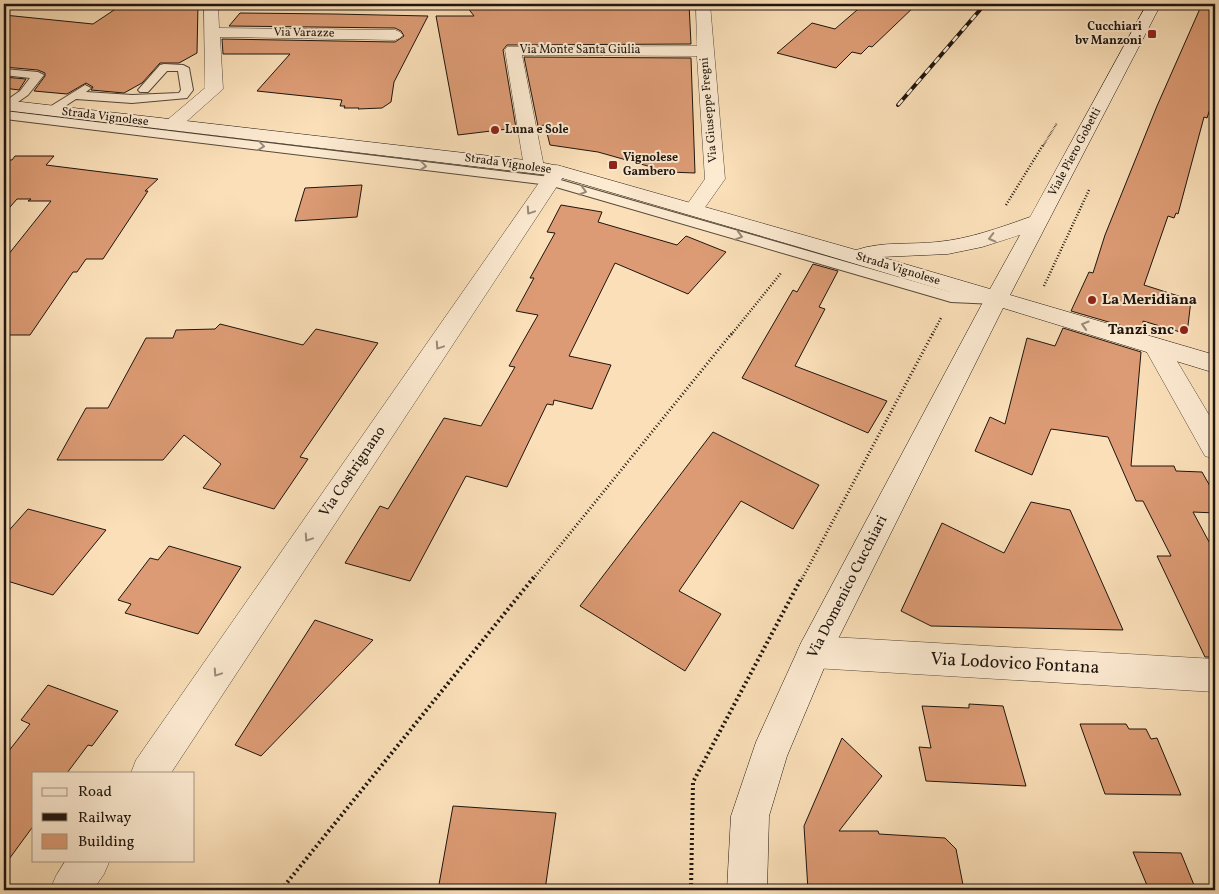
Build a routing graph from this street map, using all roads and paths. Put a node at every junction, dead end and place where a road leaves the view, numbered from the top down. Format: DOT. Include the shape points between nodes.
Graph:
graph roads {
  1 [pos="211,4"];
  2 [pos="703,4"];
  3 [pos="1154,4"];
  4 [pos="212,32"];
  5 [pos="395,35"];
  6 [pos="704,51"];
  7 [pos="4,72"];
  8 [pos="12,85"];
  9 [pos="29,86"];
  10 [pos="144,90"];
  11 [pos="74,95"];
  12 [pos="132,99"];
  13 [pos="5,108"];
  14 [pos="49,111"];
  15 [pos="108,118"];
  16 [pos="1058,121"];
  17 [pos="172,126"];
  18 [pos="547,173"];
  19 [pos="1006,205"];
  20 [pos="694,209"];
  21 [pos="1038,221"];
  22 [pos="858,257"];
  23 [pos="786,267"];
  24 [pos="951,297"];
  25 [pos="996,299"];
  26 [pos="1156,347"];
  27 [pos="1215,364"];
  28 [pos="1215,448"];
  29 [pos="814,652"];
  30 [pos="1215,676"];
  31 [pos="150,772"];
  32 [pos="89,862"];
  33 [pos="70,890"];
  34 [pos="281,890"];
  35 [pos="691,890"];
  36 [pos="747,890"];
  1 -- 4 [label="street"];
  2 -- 6 [label="street, Via Giuseppe Fregni"];
  3 -- 21 [label="street, Viale Piero Gobetti"];
  4 -- 5 [label="street, Via Varazze"];
  4 -- 17 [label="street" via="214,89"];
  6 -- 18 [label="street, Via Monte Santa Giulia" via="513,50"];
  6 -- 20 [label="street, Via Giuseppe Fregni" via="715,179"];
  7 -- 9 [label="lane" via="38,75"];
  8 -- 9 [label="lane"];
  9 -- 13 [label="lane"];
  10 -- 11 [label="lane" via="88,86"];
  10 -- 12 [label="lane"];
  10 -- 12 [label="lane" via="164,67 183,68 187,90 182,96"];
  11 -- 12 [label="lane"];
  11 -- 14 [label="lane"];
  12 -- 15 [label="lane"];
  13 -- 14 [label="street, Strada Vignolese"];
  13 -- 18 [label="lane, Strada Vignolese, one-way"];
  14 -- 15 [label="street, Strada Vignolese"];
  15 -- 17 [label="street, Strada Vignolese"];
  16 -- 19 [label="path"];
  17 -- 18 [label="street, Strada Vignolese"];
  18 -- 20 [label="street, Strada Vignolese"];
  18 -- 24 [label="lane, Strada Vignolese, one-way"];
  18 -- 31 [label="street, Via Costrignano, one-way"];
  20 -- 22 [label="street, Strada Vignolese"];
  21 -- 22 [label="street, one-way" via="999,236 958,246 878,249"];
  21 -- 25 [label="street, Viale Piero Gobetti"];
  22 -- 25 [label="street, Strada Vignolese"];
  23 -- 34 [label="path"];
  24 -- 25 [label="lane, Strada Vignolese"];
  24 -- 35 [label="path" via="692,782"];
  26 -- 25 [label="street, Strada Vignolese, one-way"];
  25 -- 29 [label="street, Via Domenico Cucchiari"];
  26 -- 27 [label="street, Strada Vignolese"];
  26 -- 28 [label="street"];
  29 -- 30 [label="street, Via Lodovico Fontana"];
  29 -- 36 [label="street, Via Domenico Cucchiari" via="769,755 750,816"];
  32 -- 33 [label="street"];
}
